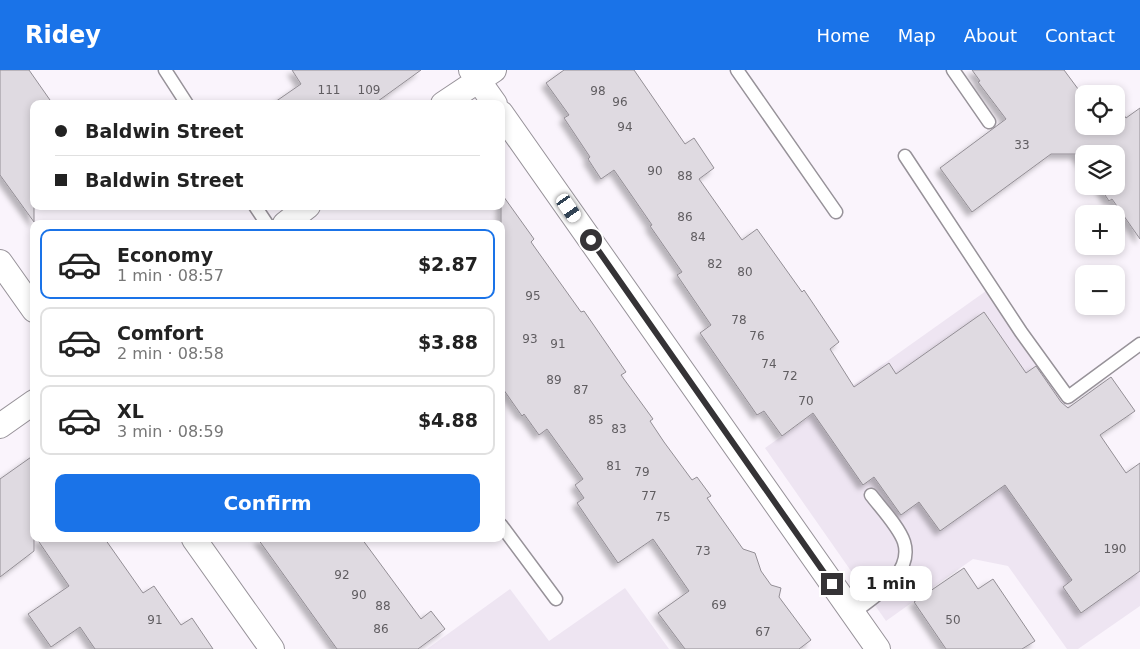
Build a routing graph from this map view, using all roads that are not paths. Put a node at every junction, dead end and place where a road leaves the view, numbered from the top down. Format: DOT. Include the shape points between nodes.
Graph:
graph roads {
  1 [pos="165,70"];
  2 [pos="737,70"];
  3 [pos="953,70"];
  4 [pos="481,73"];
  5 [pos="184,100"];
  6 [pos="448,100"];
  7 [pos="493,100"];
  8 [pos="505,119"];
  9 [pos="990,122"];
  10 [pos="905,156"];
  11 [pos="303,210"];
  12 [pos="836,212"];
  13 [pos="290,220"];
  14 [pos="0,262"];
  15 [pos="30,304"];
  16 [pos="1140,344"];
  17 [pos="30,405"];
  18 [pos="0,426"];
  19 [pos="871,495"];
  20 [pos="505,530"];
  21 [pos="196,542"];
  22 [pos="556,600"];
  23 [pos="853,613"];
  24 [pos="272,649"];
  25 [pos="878,649"];
  1 -- 5 [label="lane"];
  2 -- 12 [label="lane"];
  3 -- 9 [label="lane"];
  4 -- 6 [label="street"];
  4 -- 7 [label="street"];
  8 -- 23 [label="street"];
  10 -- 16 [label="lane" via="1021,332 1068,397"];
  11 -- 13 [label="street"];
  14 -- 15 [label="street"];
  17 -- 18 [label="street"];
  19 -- 23 [label="lane" via="901,535 905,561 897,576"];
  20 -- 22 [label="lane"];
  21 -- 24 [label="street"];
  23 -- 25 [label="street"];
}
